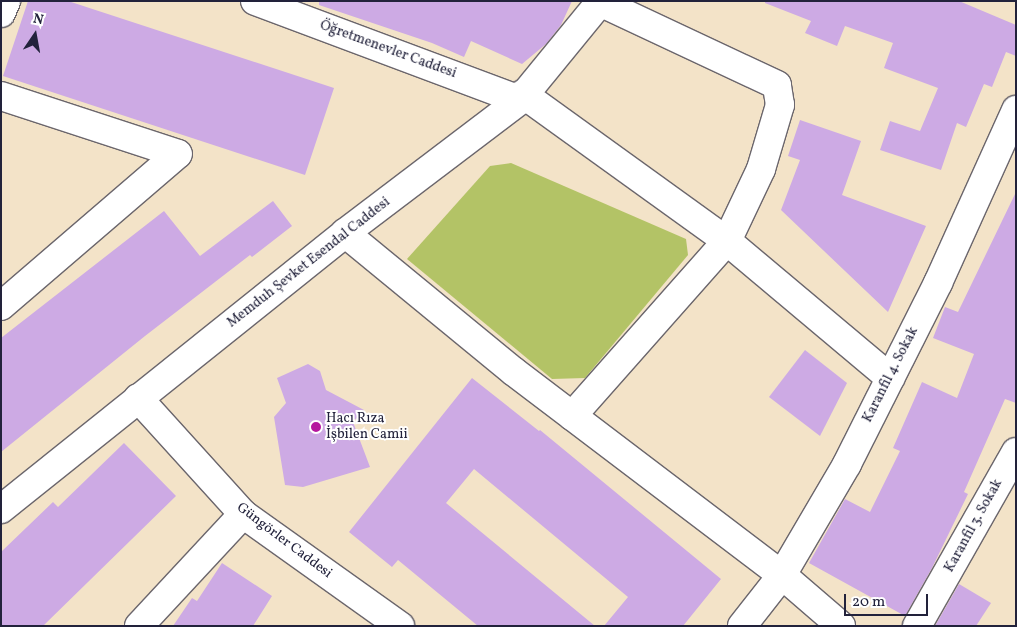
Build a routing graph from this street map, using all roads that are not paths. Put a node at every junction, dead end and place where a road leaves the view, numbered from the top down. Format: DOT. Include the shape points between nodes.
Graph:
graph roads {
  1 [pos="6,1"];
  2 [pos="255,1"];
  3 [pos="601,2"];
  4 [pos="1,13"];
  5 [pos="1,96"];
  6 [pos="522,97"];
  7 [pos="1016,110"];
  8 [pos="345,233"];
  9 [pos="727,241"];
  10 [pos="1,306"];
  11 [pos="890,378"];
  12 [pos="138,398"];
  13 [pos="572,416"];
  14 [pos="1016,452"];
  15 [pos="1,509"];
  16 [pos="243,514"];
  17 [pos="782,575"];
  18 [pos="139,626"];
  19 [pos="400,626"];
  20 [pos="742,626"];
  21 [pos="841,626"];
  22 [pos="917,626"];
  1 -- 4 [label="street"];
  2 -- 6 [label="street, Öğretmenevler Caddesi"];
  3 -- 6 [label="street, Memduh Şevket Esendal Caddesi"];
  3 -- 9 [label="street" via="777,85 780,105 761,169"];
  5 -- 10 [label="street" via="178,154"];
  6 -- 8 [label="street, Memduh Şevket Esendal Caddesi"];
  6 -- 9 [label="street, Öğretmenevler Caddesi"];
  7 -- 11 [label="street, Karanfil 4. Sokak" via="938,283"];
  8 -- 12 [label="street, Memduh Şevket Esendal Caddesi"];
  8 -- 13 [label="street"];
  9 -- 11 [label="street, Öğretmenevler Caddesi"];
  9 -- 13 [label="street"];
  11 -- 17 [label="street, Karanfil 4. Sokak" via="847,464"];
  12 -- 15 [label="street, Memduh Şevket Esendal Caddesi"];
  12 -- 16 [label="street, Güngörler Caddesi"];
  13 -- 17 [label="street"];
  14 -- 22 [label="street, Karanfil 3. Sokak"];
  16 -- 18 [label="street"];
  16 -- 19 [label="street, Güngörler Caddesi"];
  17 -- 20 [label="street, Karanfil 4. Sokak"];
  17 -- 21 [label="street"];
}
